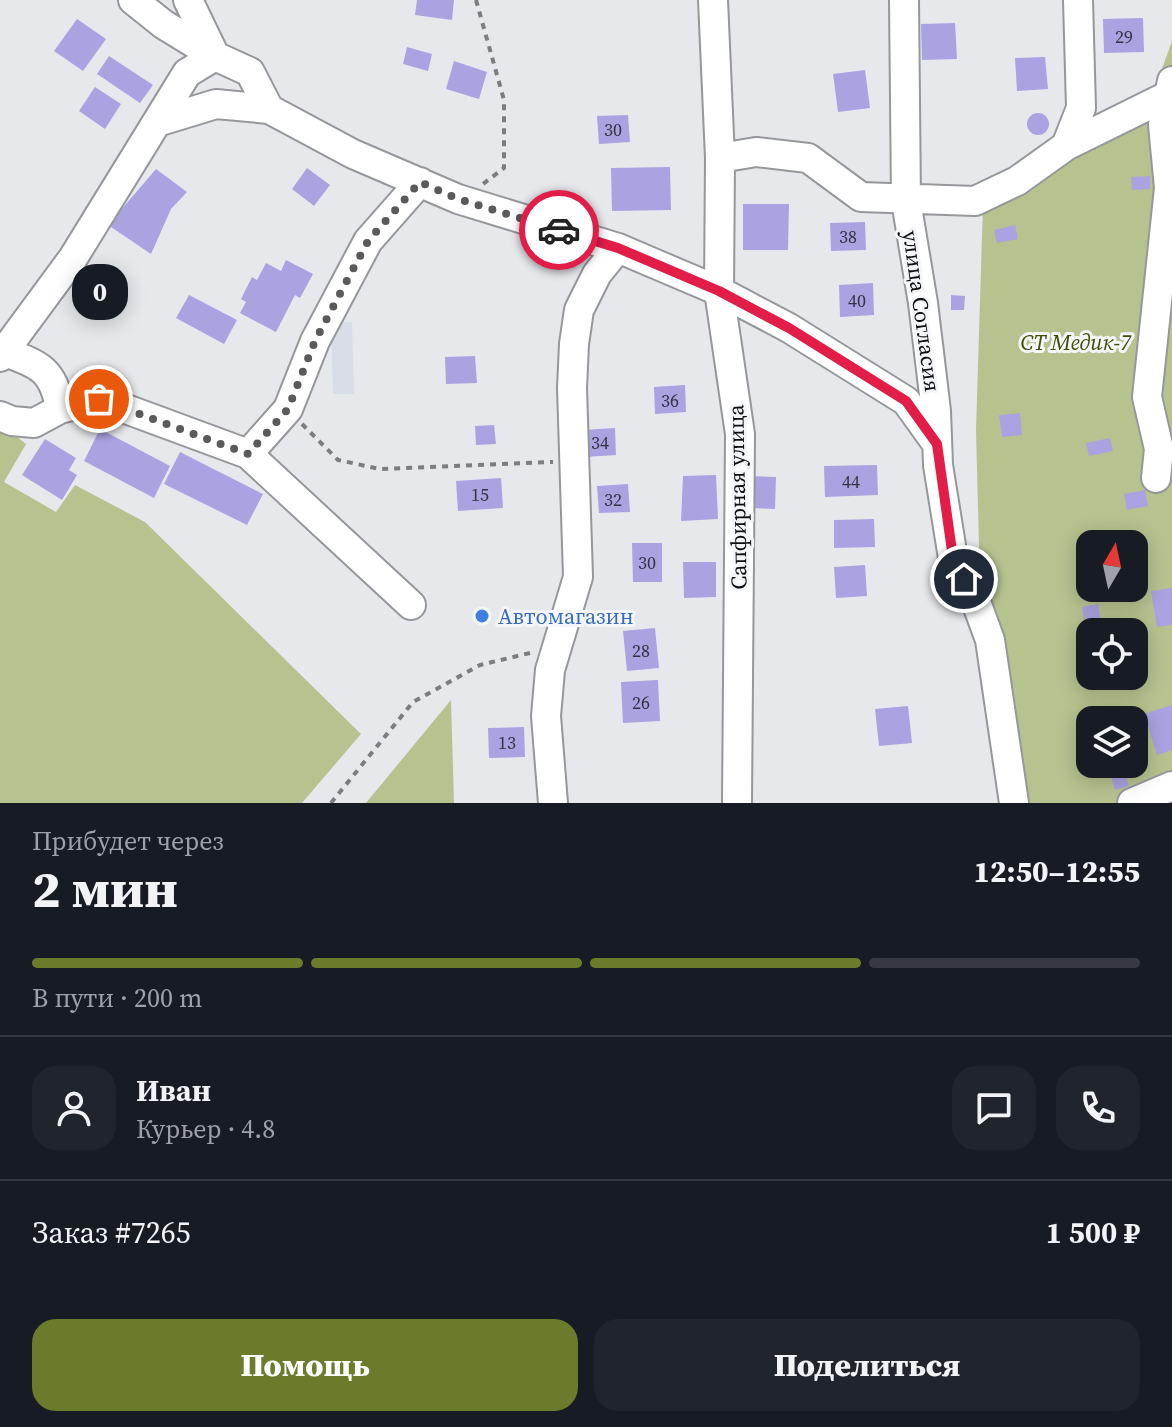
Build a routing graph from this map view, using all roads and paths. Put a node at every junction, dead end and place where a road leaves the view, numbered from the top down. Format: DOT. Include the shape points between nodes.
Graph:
graph roads {
  1 [pos="133,0"];
  2 [pos="188,0"];
  3 [pos="476,0"];
  4 [pos="713,0"];
  5 [pos="904,0"];
  6 [pos="1078,0"];
  7 [pos="215,56"];
  8 [pos="1170,88"];
  9 [pos="269,109"];
  10 [pos="157,122"];
  11 [pos="1066,146"];
  12 [pos="720,158"];
  13 [pos="420,182"];
  14 [pos="461,200"];
  15 [pos="906,201"];
  16 [pos="618,248"];
  17 [pos="719,291"];
  18 [pos="2,355"];
  19 [pos="1161,363"];
  20 [pos="60,409"];
  21 [pos="288,409"];
  22 [pos="0,416"];
  23 [pos="937,444"];
  24 [pos="248,454"];
  25 [pos="576,461"];
  26 [pos="1156,478"];
  27 [pos="411,605"];
  28 [pos="556,647"];
  29 [pos="1172,786"];
  30 [pos="331,803"];
  31 [pos="553,803"];
  32 [pos="737,803"];
  33 [pos="1014,803"];
  34 [pos="1132,803"];
  1 -- 7 [label="street"];
  2 -- 7 [label="street"];
  3 -- 14 [label="path" via="504,100 504,168"];
  4 -- 12 [label="street, Сапфирная улица"];
  5 -- 15 [label="street, улица Согласия"];
  6 -- 11 [label="street" via="1081,108"];
  7 -- 9 [label="street" via="250,72"];
  7 -- 10 [label="street" via="187,73"];
  8 -- 11 [label="street"];
  8 -- 19 [label="street" via="1163,125 1169,188"];
  9 -- 10 [label="street" via="216,104"];
  9 -- 13 [label="street"];
  10 -- 18 [label="street" via="73,258"];
  11 -- 15 [label="street" via="1017,181 975,201"];
  12 -- 15 [label="street" via="756,152 808,158 861,197"];
  12 -- 17 [label="street, Сапфирная улица"];
  13 -- 14 [label="street"];
  13 -- 21 [label="street" via="368,241 315,341"];
  14 -- 16 [label="street"];
  15 -- 23 [label="street, улица Согласия"];
  16 -- 17 [label="street"];
  16 -- 25 [label="street" via="579,310 572,388"];
  17 -- 23 [label="street" via="906,401"];
  17 -- 32 [label="street, Сапфирная улица" via="740,434"];
  18 -- 20 [label="street" via="43,367 56,386"];
  19 -- 26 [label="street" via="1147,397 1159,449"];
  20 -- 22 [label="street" via="34,423"];
  20 -- 24 [label="street" via="99,399"];
  21 -- 24 [label="street"];
  21 -- 25 [label="path" via="338,460 380,469"];
  23 -- 33 [label="street, улица Согласия" via="953,558 990,640"];
  24 -- 27 [label="street"];
  25 -- 28 [label="street" via="578,577"];
  28 -- 30 [label="path" via="480,665 413,702"];
  28 -- 31 [label="street" via="546,716"];
  29 -- 34 [label="street"];
}
